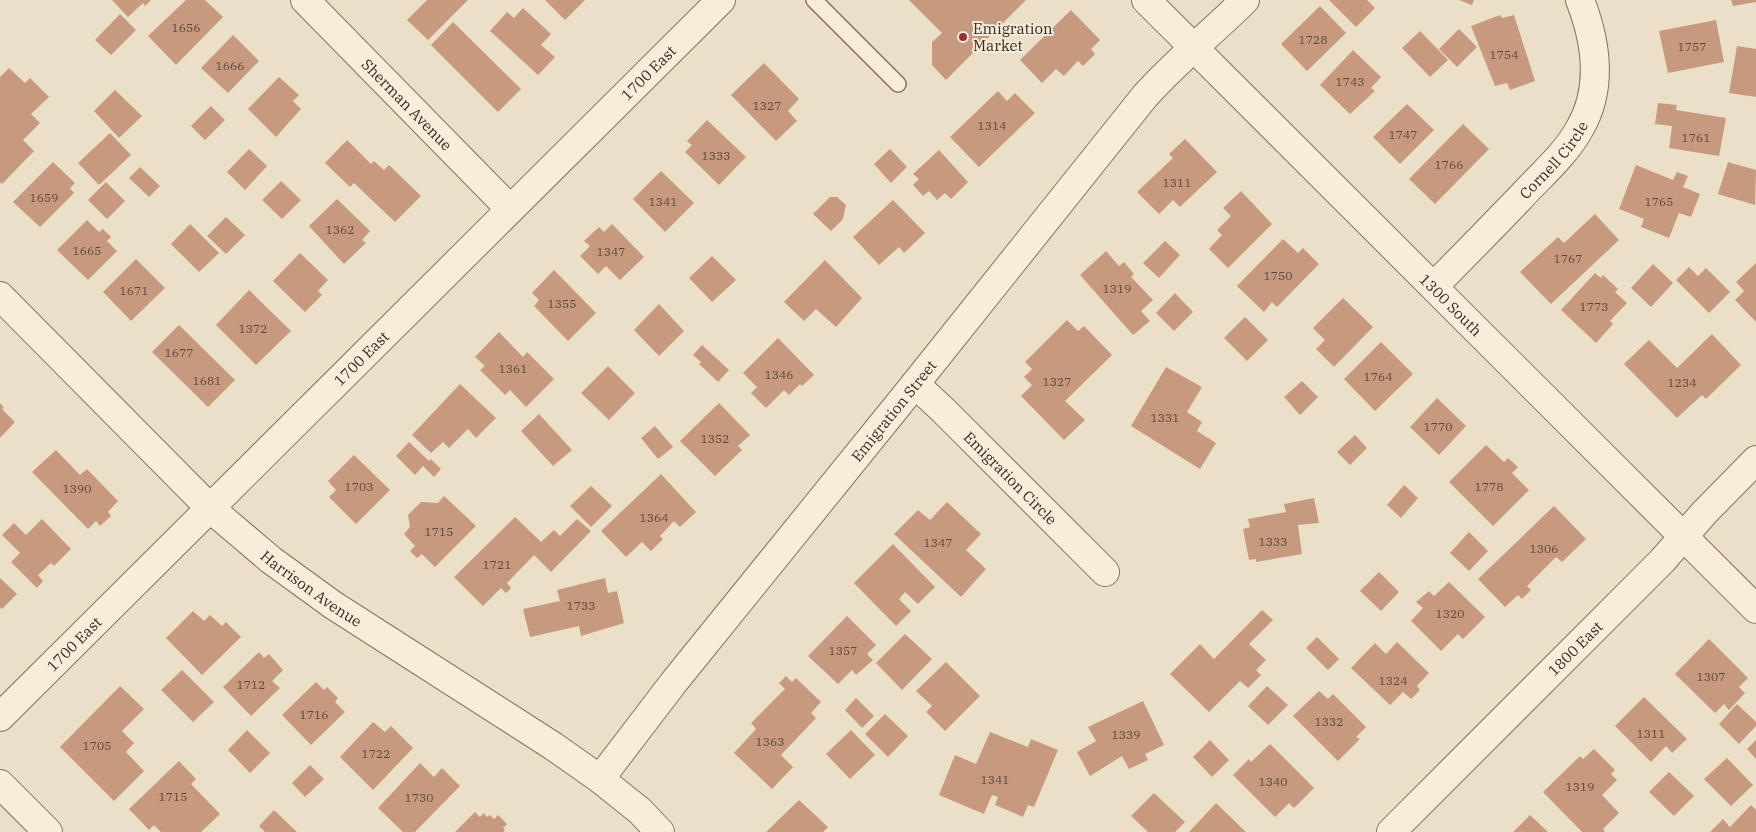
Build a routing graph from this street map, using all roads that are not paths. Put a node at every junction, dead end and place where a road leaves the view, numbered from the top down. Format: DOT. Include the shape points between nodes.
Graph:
graph roads {
  1 [pos="305,0"];
  2 [pos="721,0"];
  3 [pos="814,0"];
  4 [pos="1146,0"];
  5 [pos="1244,0"];
  6 [pos="1580,0"];
  7 [pos="1194,47"];
  8 [pos="898,84"];
  9 [pos="510,210"];
  10 [pos="1434,286"];
  11 [pos="0,296"];
  12 [pos="915,384"];
  13 [pos="1756,460"];
  14 [pos="211,509"];
  15 [pos="1684,537"];
  16 [pos="1105,572"];
  17 [pos="1756,609"];
  18 [pos="0,718"];
  19 [pos="600,779"];
  20 [pos="0,784"];
  21 [pos="48,832"];
  22 [pos="660,832"];
  23 [pos="1391,832"];
  1 -- 9 [label="street, Sherman Avenue"];
  2 -- 9 [label="street, 1700 East"];
  3 -- 8 [label="lane"];
  4 -- 7 [label="street, 1300 South"];
  5 -- 7 [label="street"];
  6 -- 10 [label="street, Cornell Circle" via="1589,23 1595,71 1593,93 1580,128 1560,156"];
  7 -- 10 [label="street, 1300 South"];
  7 -- 12 [label="street, Emigration Street" via="1145,96"];
  9 -- 14 [label="street, 1700 East"];
  10 -- 15 [label="street, 1300 South"];
  11 -- 14 [label="street, Harrison Avenue"];
  12 -- 16 [label="street, Emigration Circle"];
  12 -- 19 [label="street, Emigration Street" via="674,682"];
  13 -- 15 [label="street, 1800 East"];
  14 -- 18 [label="street, 1700 East"];
  14 -- 19 [label="street, Harrison Avenue" via="271,560 333,605"];
  15 -- 17 [label="street, 1300 South"];
  15 -- 23 [label="street, 1800 East"];
  19 -- 22 [label="street, Harrison Avenue"];
  20 -- 21 [label="street"];
}
